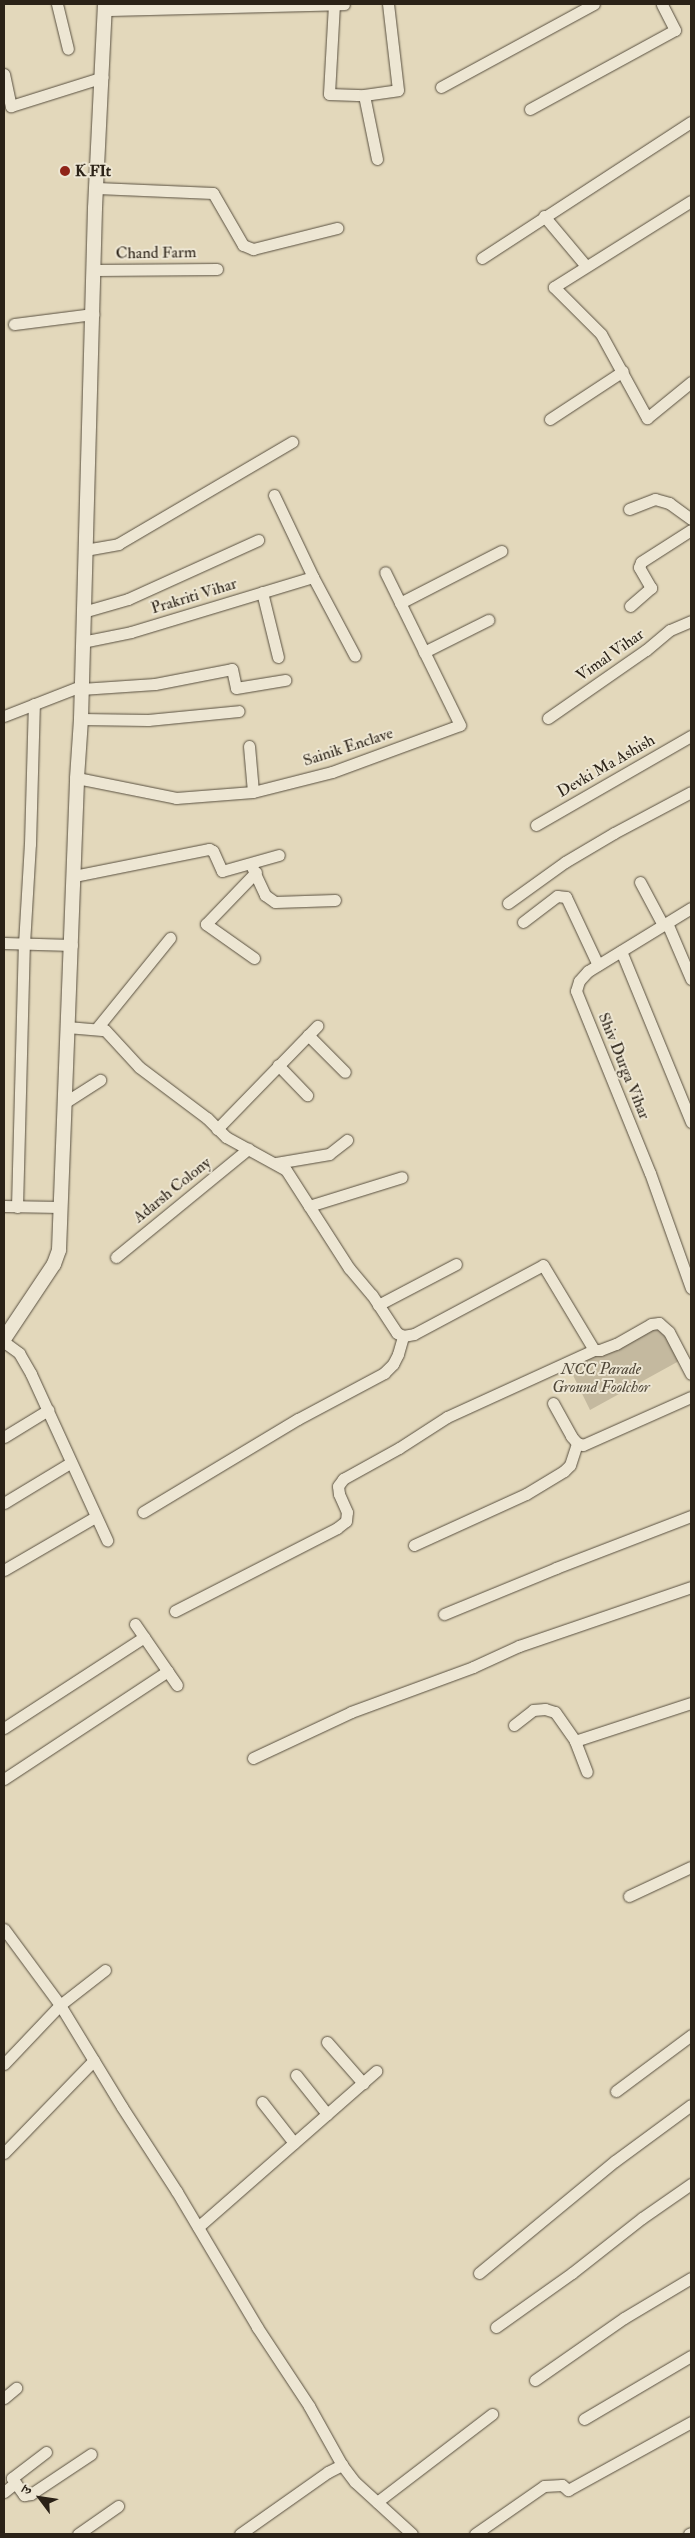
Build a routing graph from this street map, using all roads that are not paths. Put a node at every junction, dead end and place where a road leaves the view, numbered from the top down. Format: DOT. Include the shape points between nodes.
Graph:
graph roads {
  1 [pos="57,4"];
  2 [pos="334,4"];
  3 [pos="344,4"];
  4 [pos="388,4"];
  5 [pos="594,4"];
  6 [pos="662,4"];
  7 [pos="105,7"];
  8 [pos="68,49"];
  9 [pos="4,74"];
  10 [pos="103,77"];
  11 [pos="441,87"];
  12 [pos="364,95"];
  13 [pos="530,109"];
  14 [pos="691,122"];
  15 [pos="377,159"];
  16 [pos="97,188"];
  17 [pos="691,201"];
  18 [pos="544,216"];
  19 [pos="337,228"];
  20 [pos="482,258"];
  21 [pos="586,266"];
  22 [pos="217,269"];
  23 [pos="95,270"];
  24 [pos="93,314"];
  25 [pos="14,324"];
  26 [pos="623,371"];
  27 [pos="691,382"];
  28 [pos="550,419"];
  29 [pos="292,442"];
  30 [pos="274,495"];
  31 [pos="629,509"];
  32 [pos="691,519"];
  33 [pos="691,530"];
  34 [pos="258,540"];
  35 [pos="85,550"];
  36 [pos="501,551"];
  37 [pos="385,572"];
  38 [pos="313,577"];
  39 [pos="262,592"];
  40 [pos="400,603"];
  41 [pos="630,606"];
  42 [pos="83,612"];
  43 [pos="488,620"];
  44 [pos="691,621"];
  45 [pos="82,642"];
  46 [pos="424,652"];
  47 [pos="355,656"];
  48 [pos="278,657"];
  49 [pos="285,680"];
  50 [pos="81,688"];
  51 [pos="34,704"];
  52 [pos="239,711"];
  53 [pos="4,716"];
  54 [pos="548,718"];
  55 [pos="81,719"];
  56 [pos="691,736"];
  57 [pos="249,746"];
  58 [pos="77,778"];
  59 [pos="253,792"];
  60 [pos="691,792"];
  61 [pos="536,825"];
  62 [pos="279,855"];
  63 [pos="253,868"];
  64 [pos="74,876"];
  65 [pos="640,882"];
  66 [pos="336,900"];
  67 [pos="508,903"];
  68 [pos="691,908"];
  69 [pos="523,922"];
  70 [pos="665,924"];
  71 [pos="170,938"];
  72 [pos="4,943"];
  73 [pos="24,944"];
  74 [pos="72,945"];
  75 [pos="621,951"];
  76 [pos="254,958"];
  77 [pos="598,965"];
  78 [pos="691,979"];
  79 [pos="317,1026"];
  80 [pos="67,1027"];
  81 [pos="98,1028"];
  82 [pos="308,1035"];
  83 [pos="278,1065"];
  84 [pos="346,1072"];
  85 [pos="100,1080"];
  86 [pos="306,1095"];
  87 [pos="64,1103"];
  88 [pos="691,1122"];
  89 [pos="217,1129"];
  90 [pos="347,1140"];
  91 [pos="248,1149"];
  92 [pos="276,1163"];
  93 [pos="402,1177"];
  94 [pos="4,1206"];
  95 [pos="309,1206"];
  96 [pos="17,1207"];
  97 [pos="60,1207"];
  98 [pos="691,1253"];
  99 [pos="116,1257"];
  100 [pos="680,1259"];
  101 [pos="456,1264"];
  102 [pos="691,1288"];
  103 [pos="378,1305"];
  104 [pos="403,1336"];
  105 [pos="6,1343"];
  106 [pos="594,1350"];
  107 [pos="691,1374"];
  108 [pos="691,1397"];
  109 [pos="552,1403"];
  110 [pos="48,1410"];
  111 [pos="4,1437"];
  112 [pos="577,1443"];
  113 [pos="70,1463"];
  114 [pos="4,1503"];
  115 [pos="143,1512"];
  116 [pos="691,1516"];
  117 [pos="96,1517"];
  118 [pos="107,1540"];
  119 [pos="414,1545"];
  120 [pos="4,1570"];
  121 [pos="691,1587"];
  122 [pos="175,1611"];
  123 [pos="444,1614"];
  124 [pos="135,1624"];
  125 [pos="144,1637"];
  126 [pos="168,1671"];
  127 [pos="177,1685"];
  128 [pos="691,1703"];
  129 [pos="514,1724"];
  130 [pos="4,1728"];
  131 [pos="575,1741"];
  132 [pos="253,1758"];
  133 [pos="588,1772"];
  134 [pos="4,1779"];
  135 [pos="691,1867"];
  136 [pos="629,1896"];
  137 [pos="4,1929"];
  138 [pos="105,1970"];
  139 [pos="60,2005"];
  140 [pos="691,2035"];
  141 [pos="327,2042"];
  142 [pos="94,2060"];
  143 [pos="4,2064"];
  144 [pos="376,2071"];
  145 [pos="296,2075"];
  146 [pos="363,2083"];
  147 [pos="616,2091"];
  148 [pos="262,2102"];
  149 [pos="691,2106"];
  150 [pos="328,2114"];
  151 [pos="294,2143"];
  152 [pos="4,2153"];
  153 [pos="691,2184"];
  154 [pos="198,2227"];
  155 [pos="479,2273"];
  156 [pos="691,2278"];
  157 [pos="496,2327"];
  158 [pos="691,2356"];
  159 [pos="535,2380"];
  160 [pos="16,2388"];
  161 [pos="4,2398"];
  162 [pos="492,2414"];
  163 [pos="584,2419"];
  164 [pos="691,2422"];
  165 [pos="46,2452"];
  166 [pos="91,2454"];
  167 [pos="342,2465"];
  168 [pos="15,2483"];
  169 [pos="4,2492"];
  170 [pos="376,2502"];
  171 [pos="118,2506"];
  172 [pos="78,2534"];
  173 [pos="240,2534"];
  174 [pos="412,2534"];
  175 [pos="475,2534"];
  1 -- 8 [label="street"];
  2 -- 3 [label="street"];
  2 -- 7 [label="street"];
  2 -- 12 [label="street" via="329,94"];
  4 -- 12 [label="street" via="398,90"];
  5 -- 11 [label="street"];
  6 -- 13 [label="street" via="675,30"];
  7 -- 10 [label="street"];
  9 -- 10 [label="street" via="11,106"];
  10 -- 16 [label="street"];
  12 -- 15 [label="street"];
  14 -- 18 [label="street"];
  16 -- 19 [label="street" via="213,193 244,245 253,249"];
  16 -- 23 [label="street"];
  17 -- 21 [label="street"];
  18 -- 20 [label="street"];
  18 -- 21 [label="street"];
  21 -- 26 [label="street" via="554,287 602,334"];
  22 -- 23 [label="street, Chand Farm"];
  23 -- 24 [label="street"];
  24 -- 25 [label="street"];
  24 -- 35 [label="street"];
  26 -- 27 [label="street" via="647,418"];
  26 -- 28 [label="street"];
  29 -- 35 [label="street" via="118,544"];
  30 -- 38 [label="street"];
  31 -- 32 [label="street" via="655,499 668,503"];
  33 -- 41 [label="street" via="640,562 639,567 652,588"];
  34 -- 42 [label="street" via="128,599"];
  35 -- 42 [label="street"];
  36 -- 40 [label="street"];
  37 -- 40 [label="street, Sainik Enclave"];
  38 -- 39 [label="street, Prakriti Vihar"];
  38 -- 47 [label="street"];
  39 -- 45 [label="street, Prakriti Vihar" via="131,632"];
  39 -- 48 [label="street"];
  40 -- 46 [label="street, Sainik Enclave"];
  42 -- 45 [label="street"];
  43 -- 46 [label="street"];
  44 -- 54 [label="street, Vimal Vihar" via="670,630"];
  45 -- 50 [label="street"];
  46 -- 59 [label="street, Sainik Enclave" via="460,724 332,772"];
  49 -- 50 [label="street" via="236,688 232,669 154,684"];
  50 -- 51 [label="street"];
  50 -- 55 [label="street"];
  51 -- 53 [label="street"];
  51 -- 73 [label="street"];
  52 -- 55 [label="street" via="148,720"];
  55 -- 58 [label="street"];
  56 -- 61 [label="street, Devki Ma Ashish"];
  57 -- 59 [label="street"];
  58 -- 59 [label="street, Sainik Enclave" via="176,798"];
  58 -- 64 [label="street"];
  60 -- 67 [label="street" via="573,857"];
  62 -- 63 [label="street"];
  63 -- 64 [label="street" via="222,871 208,849"];
  63 -- 66 [label="street" via="265,895 275,902"];
  63 -- 76 [label="street" via="206,924"];
  64 -- 74 [label="street"];
  65 -- 70 [label="street"];
  68 -- 70 [label="street, Shiv Durga Vihar"];
  69 -- 77 [label="street" via="557,896 566,898"];
  70 -- 75 [label="street, Shiv Durga Vihar"];
  70 -- 78 [label="street"];
  71 -- 81 [label="street"];
  72 -- 73 [label="street"];
  73 -- 74 [label="street"];
  73 -- 96 [label="street"];
  74 -- 80 [label="street"];
  75 -- 77 [label="street, Shiv Durga Vihar"];
  75 -- 88 [label="street"];
  77 -- 100 [label="street, Shiv Durga Vihar" via="579,981 576,991 650,1173"];
  79 -- 82 [label="street"];
  80 -- 81 [label="street"];
  80 -- 87 [label="street"];
  81 -- 89 [label="street" via="110,1034 139,1067"];
  82 -- 83 [label="street"];
  82 -- 84 [label="street"];
  83 -- 86 [label="street"];
  83 -- 89 [label="street"];
  85 -- 87 [label="street"];
  87 -- 97 [label="street"];
  89 -- 91 [label="street"];
  90 -- 92 [label="street" via="329,1154"];
  91 -- 92 [label="street"];
  91 -- 99 [label="street, Adarsh Colony"];
  92 -- 95 [label="street" via="286,1170"];
  93 -- 95 [label="street"];
  94 -- 96 [label="street"];
  95 -- 103 [label="street"];
  96 -- 97 [label="street"];
  97 -- 105 [label="street" via="59,1250 54,1264"];
  98 -- 100 [label="street"];
  100 -- 102 [label="street, Shiv Durga Vihar"];
  101 -- 103 [label="street"];
  103 -- 104 [label="street" via="397,1333"];
  104 -- 106 [label="street" via="414,1334 544,1266"];
  104 -- 115 [label="street" via="393,1364 384,1373 298,1419"];
  105 -- 110 [label="street" via="19,1353"];
  106 -- 107 [label="street" via="608,1347 658,1323 669,1332"];
  106 -- 122 [label="street" via="446,1417 343,1479 338,1486 347,1512 346,1521"];
  108 -- 112 [label="street" via="594,1442"];
  109 -- 112 [label="street"];
  110 -- 111 [label="street"];
  110 -- 113 [label="street"];
  112 -- 119 [label="street" via="570,1465 564,1471 526,1494"];
  113 -- 114 [label="street"];
  113 -- 117 [label="street"];
  116 -- 123 [label="street"];
  117 -- 118 [label="street"];
  117 -- 120 [label="street"];
  121 -- 132 [label="street" via="519,1646 473,1668 351,1712"];
  124 -- 125 [label="street"];
  125 -- 126 [label="street"];
  125 -- 130 [label="street"];
  126 -- 127 [label="street"];
  126 -- 134 [label="street"];
  128 -- 131 [label="street"];
  129 -- 131 [label="street" via="533,1710 546,1709 561,1717"];
  131 -- 133 [label="street"];
  135 -- 136 [label="street"];
  137 -- 139 [label="street"];
  138 -- 139 [label="street"];
  139 -- 142 [label="street"];
  139 -- 143 [label="street"];
  140 -- 147 [label="street"];
  141 -- 146 [label="street"];
  142 -- 152 [label="street"];
  142 -- 154 [label="street"];
  144 -- 146 [label="street"];
  145 -- 150 [label="street"];
  146 -- 150 [label="street"];
  148 -- 151 [label="street"];
  149 -- 155 [label="street" via="615,2161"];
  150 -- 151 [label="street"];
  151 -- 154 [label="street"];
  153 -- 157 [label="street"];
  154 -- 167 [label="street"];
  156 -- 159 [label="street" via="624,2318"];
  158 -- 163 [label="street"];
  160 -- 161 [label="street"];
  162 -- 170 [label="street"];
  164 -- 175 [label="street" via="568,2490 562,2484 544,2486"];
  165 -- 168 [label="street" via="12,2478"];
  166 -- 168 [label="street" via="31,2494 24,2496"];
  167 -- 170 [label="street"];
  167 -- 173 [label="street"];
  168 -- 169 [label="street"];
  170 -- 174 [label="street"];
  171 -- 172 [label="street"];
}
